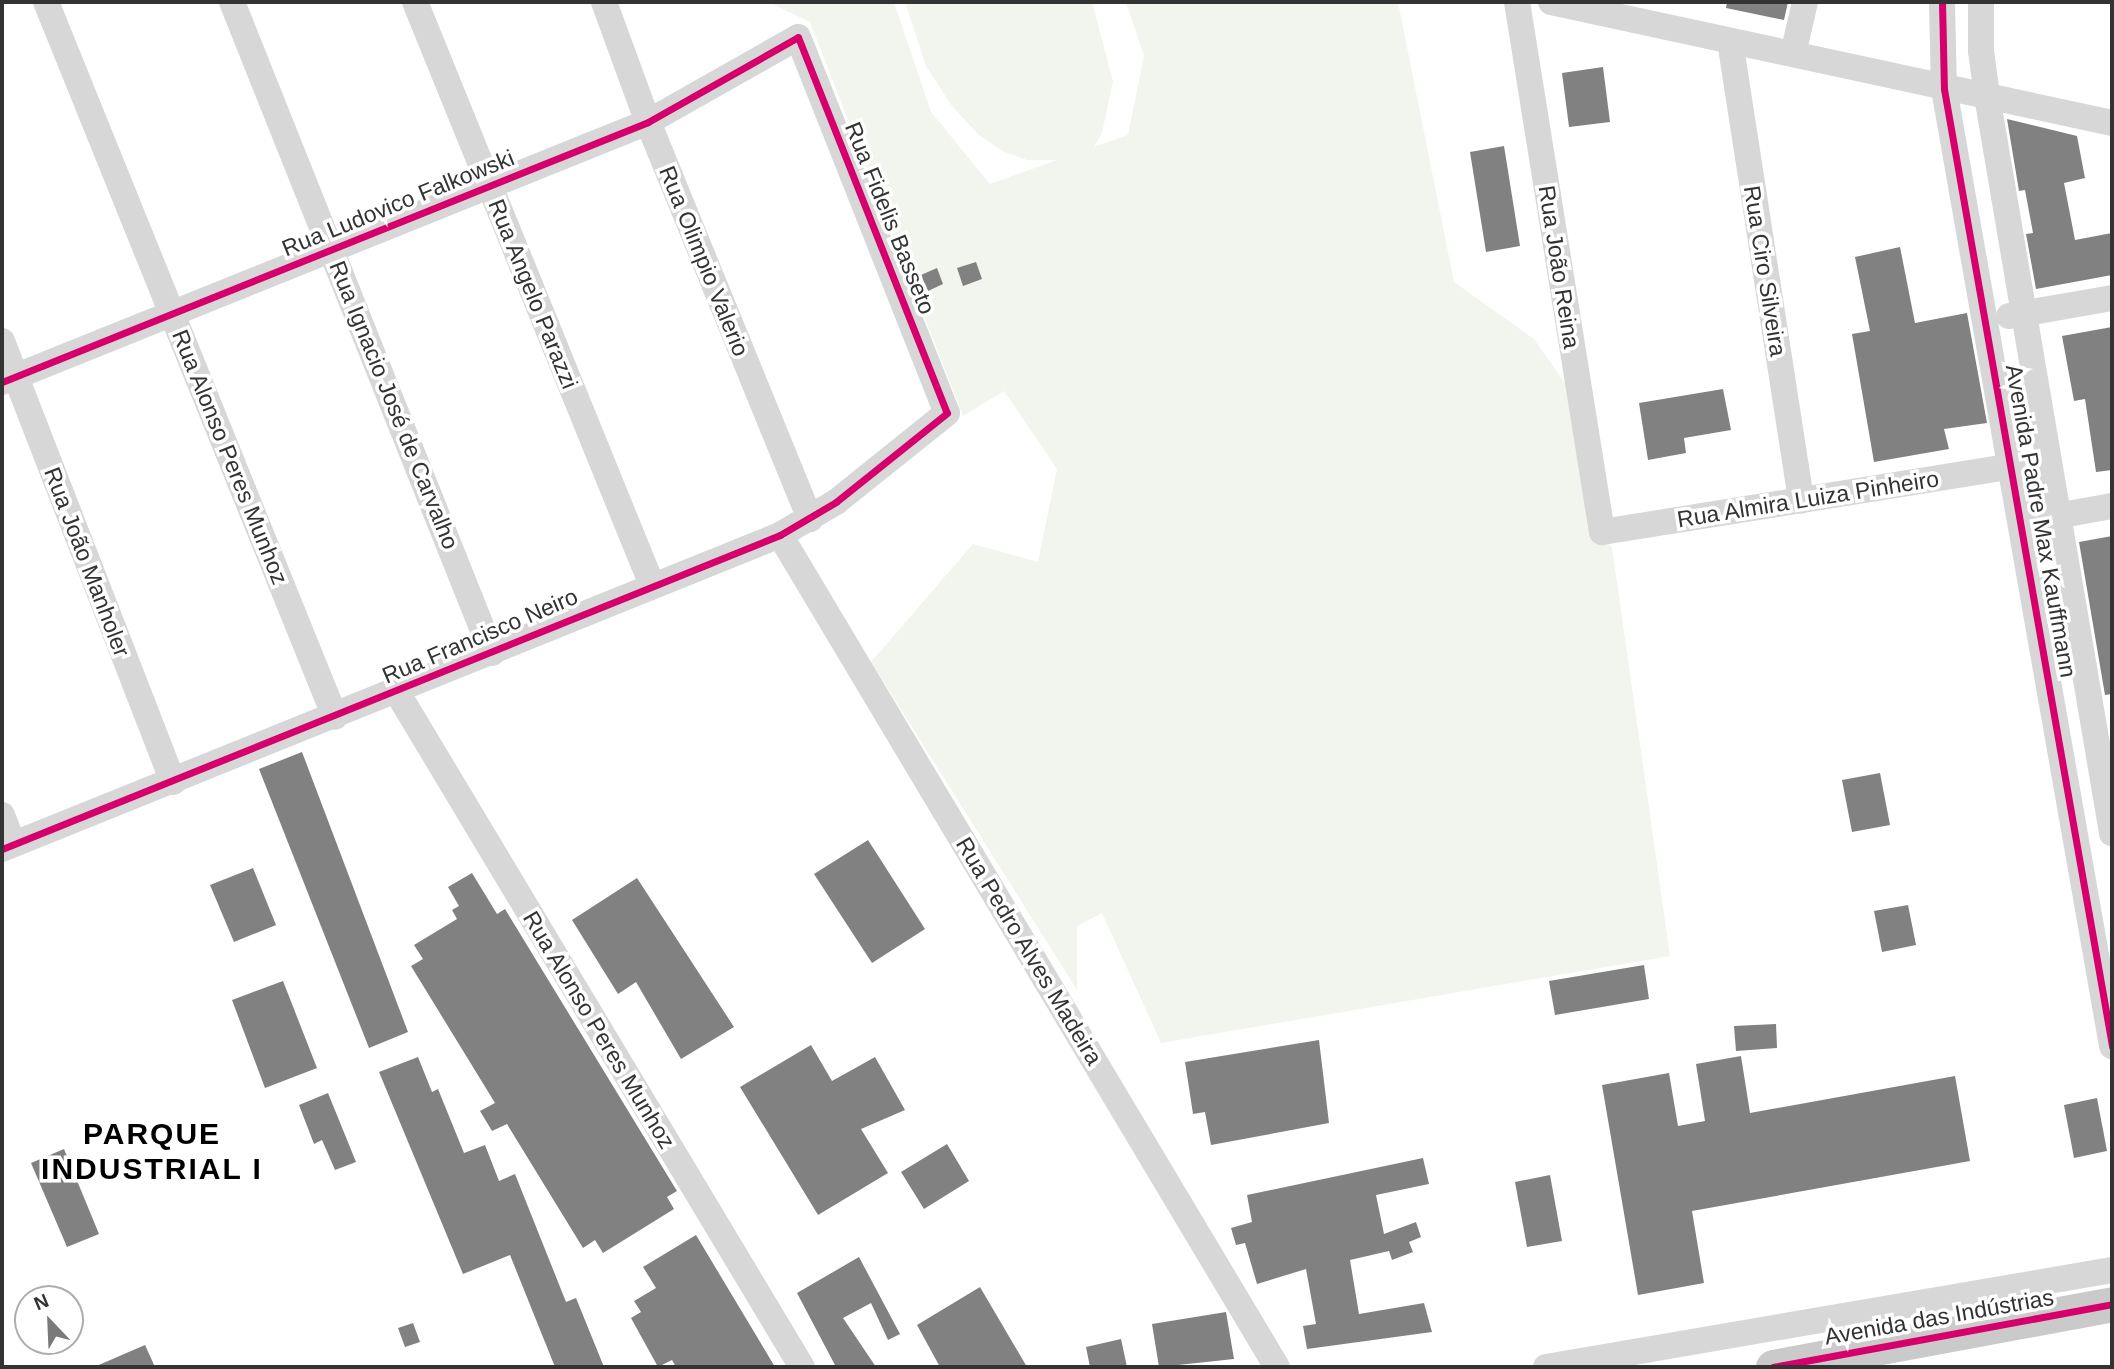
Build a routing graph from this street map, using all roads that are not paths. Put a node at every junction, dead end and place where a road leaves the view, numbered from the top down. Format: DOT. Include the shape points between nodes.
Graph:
graph roads {
  1 [pos="46,2"];
  2 [pos="232,2"];
  3 [pos="415,2"];
  4 [pos="604,2"];
  5 [pos="1517,2"];
  6 [pos="1551,2"];
  7 [pos="1805,2"];
  8 [pos="1942,2"];
  9 [pos="1982,2"];
  10 [pos="1650,12"];
  11 [pos="797,37"];
  12 [pos="1730,41"];
  13 [pos="1793,54"];
  14 [pos="1944,89"];
  15 [pos="1987,96"];
  16 [pos="648,122"];
  17 [pos="2112,123"];
  18 [pos="489,187"];
  19 [pos="332,249"];
  20 [pos="2112,298"];
  21 [pos="2024,313"];
  22 [pos="173,314"];
  23 [pos="1987,320"];
  24 [pos="2,341"];
  25 [pos="9,379"];
  26 [pos="947,413"];
  27 [pos="2013,466"];
  28 [pos="1801,501"];
  29 [pos="2112,506"];
  30 [pos="2060,515"];
  31 [pos="810,519"];
  32 [pos="2022,522"];
  33 [pos="1602,532"];
  34 [pos="780,535"];
  35 [pos="652,585"];
  36 [pos="492,653"];
  37 [pos="397,692"];
  38 [pos="2054,710"];
  39 [pos="2102,712"];
  40 [pos="335,717"];
  41 [pos="173,782"];
  42 [pos="2,815"];
  43 [pos="2112,833"];
  44 [pos="7,846"];
  45 [pos="2112,1046"];
  46 [pos="2112,1270"];
  47 [pos="2112,1304"];
  48 [pos="802,1367"];
  49 [pos="1277,1367"];
  50 [pos="1546,1367"];
  51 [pos="1773,1367"];
  1 -- 22 [label="street, Rua Alonso Peres Munhoz"];
  2 -- 19 [label="street, Rua Ignacio José de Carvalho"];
  3 -- 18 [label="street, Rua Angelo Parazzi"];
  4 -- 16 [label="street, Rua Olimpio Valerio"];
  5 -- 33 [label="street, Rua João Reina"];
  6 -- 10 [label="street"];
  7 -- 13 [label="street"];
  8 -- 14 [label="street, Avenida Padre Max Kauffmann"];
  9 -- 15 [label="street, Avenida Padre Max Kauffmann" via="1981,51"];
  10 -- 12 [label="street"];
  11 -- 16 [label="street, Rua Ludovico Falkowski"];
  11 -- 26 [label="street, Rua Fidelis Basseto"];
  12 -- 13 [label="street"];
  12 -- 28 [label="street, Rua Ciro Silveira"];
  13 -- 14 [label="street"];
  14 -- 15 [label="street"];
  14 -- 23 [label="street, Avenida Padre Max Kauffmann"];
  15 -- 17 [label="street"];
  15 -- 21 [label="street, Avenida Padre Max Kauffmann"];
  16 -- 18 [label="street, Rua Ludovico Falkowski"];
  16 -- 31 [label="street, Rua Olimpio Valerio"];
  18 -- 19 [label="street, Rua Ludovico Falkowski"];
  18 -- 35 [label="street, Rua Angelo Parazzi"];
  19 -- 22 [label="street, Rua Ludovico Falkowski"];
  19 -- 36 [label="street, Rua Ignacio José de Carvalho"];
  20 -- 21 [label="street"];
  21 -- 23 [label="street"];
  21 -- 30 [label="street, Avenida Padre Max Kauffmann"];
  22 -- 25 [label="street, Rua Ludovico Falkowski"];
  22 -- 40 [label="street, Rua Alonso Peres Munhoz"];
  23 -- 27 [label="street, Avenida Padre Max Kauffmann"];
  24 -- 25 [label="street, Rua João Manholer"];
  25 -- 41 [label="street, Rua João Manholer"];
  26 -- 31 [label="street, Rua Francisco Neiro"];
  27 -- 28 [label="street, Rua Almira Luiza Pinheiro"];
  27 -- 32 [label="street, Avenida Padre Max Kauffmann"];
  28 -- 33 [label="street, Rua Almira Luiza Pinheiro"];
  29 -- 30 [label="street"];
  30 -- 32 [label="street"];
  30 -- 39 [label="street, Avenida Padre Max Kauffmann"];
  31 -- 34 [label="street, Rua Francisco Neiro"];
  32 -- 38 [label="street, Avenida Padre Max Kauffmann"];
  34 -- 35 [label="street, Rua Francisco Neiro"];
  34 -- 49 [label="street, Rua Pedro Alves Madeira"];
  35 -- 36 [label="street, Rua Francisco Neiro"];
  36 -- 37 [label="street, Rua Francisco Neiro"];
  37 -- 40 [label="street, Rua Francisco Neiro"];
  37 -- 48 [label="street, Rua Alonso Peres Munhoz"];
  38 -- 39 [label="street" via="2073,707"];
  38 -- 45 [label="street, Avenida Padre Max Kauffmann"];
  39 -- 43 [label="street, Avenida Padre Max Kauffmann"];
  40 -- 41 [label="street, Rua Francisco Neiro"];
  41 -- 44 [label="street, Rua Francisco Neiro"];
  42 -- 44 [label="street"];
  46 -- 50 [label="street, Avenida das Indústrias"];
  47 -- 51 [label="main road, Avenida das Indústrias"];
}
